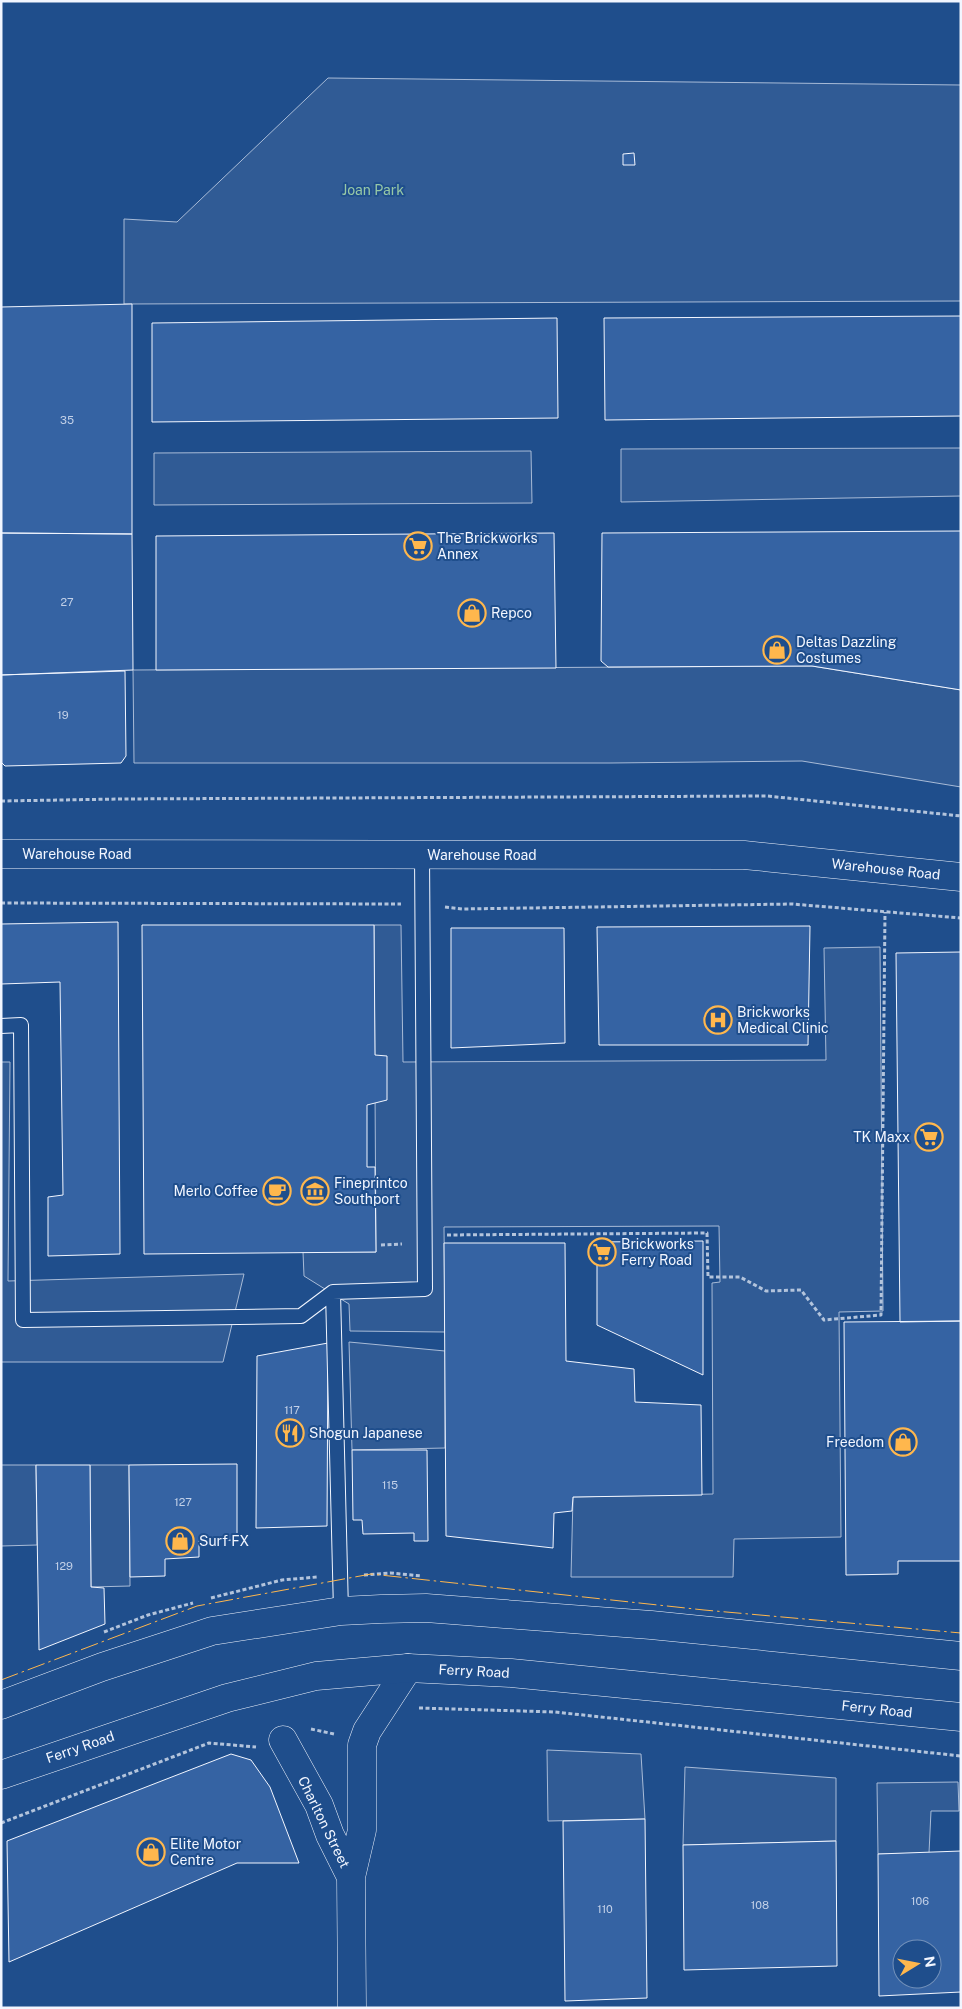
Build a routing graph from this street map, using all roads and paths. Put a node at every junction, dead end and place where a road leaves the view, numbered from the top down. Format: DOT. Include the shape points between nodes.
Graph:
graph roads {
  1 [pos="1,802"];
  2 [pos="961,816"];
  3 [pos="1,854"];
  4 [pos="422,855"];
  5 [pos="961,877"];
  6 [pos="1,903"];
  7 [pos="422,905"];
  8 [pos="884,912"];
  9 [pos="961,918"];
  10 [pos="1,1026"];
  11 [pos="424,1238"];
  12 [pos="381,1245"];
  13 [pos="333,1292"];
  14 [pos="341,1611"];
  15 [pos="961,1656"];
  16 [pos="408,1668"];
  17 [pos="1,1705"];
  18 [pos="418,1708"];
  19 [pos="961,1717"];
  20 [pos="367,1731"];
  21 [pos="284,1736"];
  22 [pos="961,1756"];
  23 [pos="1,1775"];
  24 [pos="1,1823"];
  25 [pos="351,1877"];
  26 [pos="352,2008"];
  1 -- 2 [label="path" via="767,796"];
  3 -- 4 [label="main road, Warehouse Road"];
  4 -- 5 [label="main road, Warehouse Road" via="744,855"];
  4 -- 7 [label="lane"];
  6 -- 7 [label="path"];
  7 -- 8 [label="path" via="462,909 792,904"];
  7 -- 11 [label="lane"];
  8 -- 9 [label="path"];
  8 -- 11 [label="path" via="881,1315 824,1320 801,1290 766,1292 740,1277 708,1277 707,1233 436,1235"];
  10 -- 13 [label="lane" via="21,1025 23,1320 301,1316"];
  11 -- 12 [label="path"];
  11 -- 13 [label="lane" via="425,1289"];
  13 -- 14 [label="lane"];
  14 -- 15 [label="main road" via="426,1608 651,1625"];
  14 -- 17 [label="main road" via="212,1631"];
  16 -- 19 [label="main road, Ferry Road" via="511,1673"];
  16 -- 20 [label="main road, Charlton Street"];
  16 -- 23 [label="main road, Ferry Road" via="316,1676 227,1698"];
  18 -- 22 [label="path" via="555,1712"];
  20 -- 21 [label="path" via="339,1736"];
  20 -- 25 [label="main road, Charlton Street" via="362,1745 362,1830"];
  21 -- 24 [label="path" via="256,1747 209,1743"];
  21 -- 25 [label="main road, Charlton Street"];
  25 -- 26 [label="main road, Charlton Street"];
}
